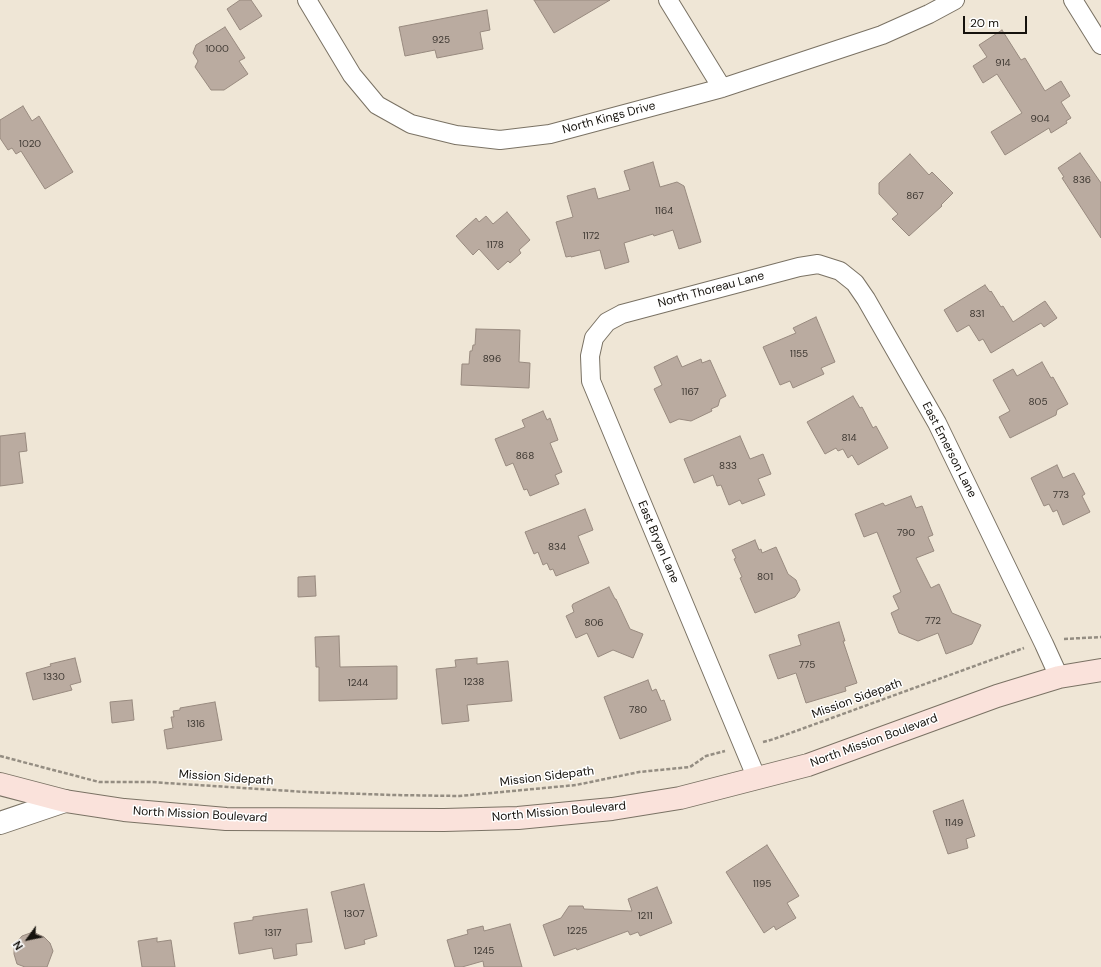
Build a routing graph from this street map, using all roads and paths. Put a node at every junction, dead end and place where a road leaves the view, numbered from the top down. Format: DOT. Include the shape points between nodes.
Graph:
graph roads {
  1 [pos="307,0"];
  2 [pos="668,0"];
  3 [pos="955,0"];
  4 [pos="1073,0"];
  5 [pos="1101,45"];
  6 [pos="722,88"];
  7 [pos="799,267"];
  8 [pos="622,314"];
  9 [pos="1101,637"];
  10 [pos="1044,644"];
  11 [pos="1101,670"];
  12 [pos="1059,677"];
  13 [pos="744,747"];
  14 [pos="0,756"];
  15 [pos="757,779"];
  16 [pos="0,784"];
  17 [pos="65,801"];
  18 [pos="0,823"];
  1 -- 6 [label="street, North Kings Drive" via="352,75 377,105 411,124 456,135 500,140 550,134"];
  2 -- 6 [label="street"];
  3 -- 6 [label="street, North Kings Drive" via="882,35"];
  4 -- 5 [label="street"];
  7 -- 8 [label="street, North Thoreau Lane"];
  7 -- 10 [label="street, East Emerson Lane" via="818,264 840,271 855,283 866,299 936,423"];
  8 -- 13 [label="street, East Bryan Lane" via="607,322 594,338 590,356 591,381"];
  9 -- 10 [label="path, Mission Sidepath" via="1063,639"];
  10 -- 12 [label="street, East Emerson Lane"];
  10 -- 13 [label="path, Mission Sidepath" via="1021,648 774,739"];
  11 -- 12 [label="main road, North Mission Boulevard"];
  12 -- 15 [label="main road, North Mission Boulevard" via="997,696 808,765"];
  13 -- 14 [label="path, Mission Sidepath" via="706,756 690,767 639,772 576,785 459,796 306,792 151,782 99,782"];
  13 -- 15 [label="street, East Bryan Lane"];
  15 -- 17 [label="main road, North Mission Boulevard" via="680,798 612,809 518,818 226,819 124,810"];
  16 -- 17 [label="main road, North Mission Boulevard"];
  17 -- 18 [label="street"];
}
